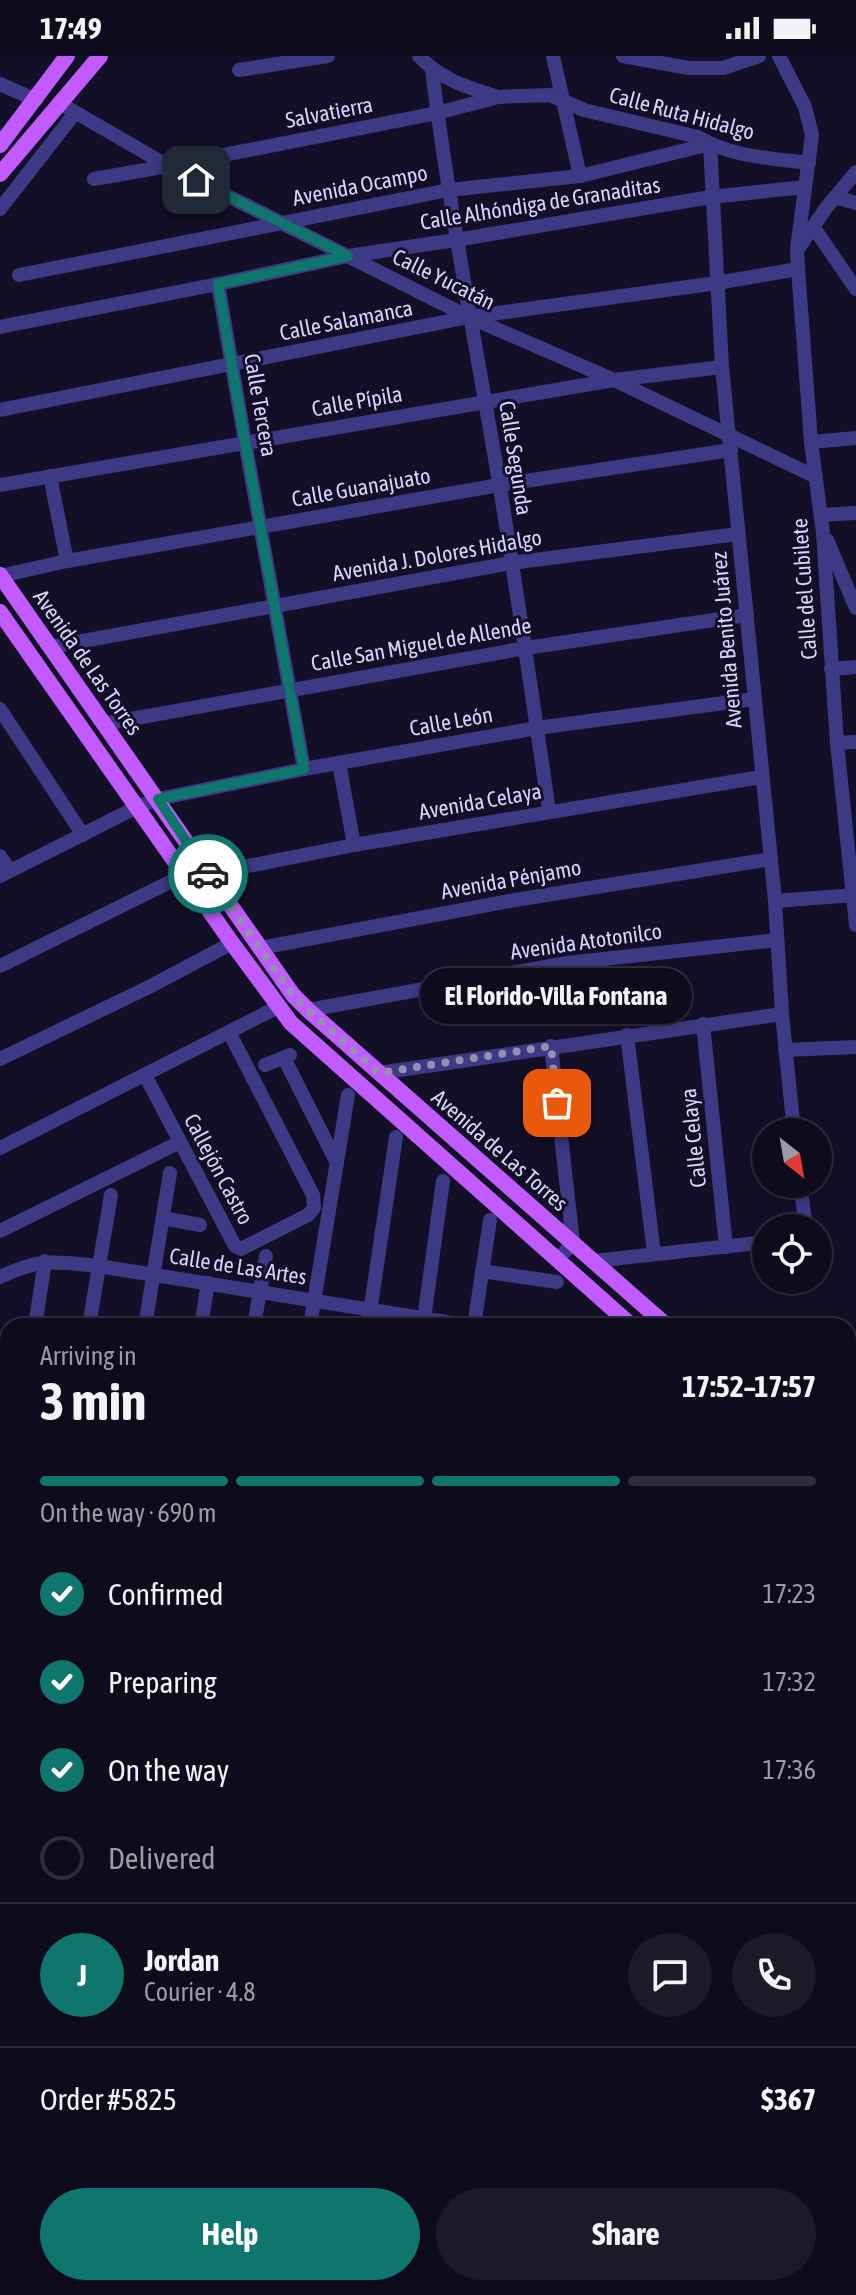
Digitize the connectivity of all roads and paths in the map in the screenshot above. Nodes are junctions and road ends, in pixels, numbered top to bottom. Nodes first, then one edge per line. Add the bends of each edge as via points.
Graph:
1 (67, 56) edge
2 (100, 56) edge
3 (328, 56) edge
4 (419, 56) edge
5 (553, 56) edge
6 (623, 56) edge
7 (759, 56) edge
8 (779, 56) edge
9 (304, 58) edge
10 (239, 70) dead end
11 (432, 70) junction
12 (0, 84) edge
13 (498, 97) junction
14 (36, 100) junction
15 (565, 102) junction
16 (68, 109) junction
17 (437, 113) junction
18 (3, 140) edge
19 (710, 144) junction
20 (25, 146) junction
21 (809, 163) junction
22 (168, 166) junction
23 (0, 174) edge
24 (855, 174) edge
25 (580, 176) junction
26 (94, 179) dead end
27 (805, 187) junction
28 (0, 188) edge
29 (449, 190) junction
30 (711, 197) junction
31 (835, 197) junction
32 (856, 203) edge
33 (0, 209) edge
34 (281, 223) junction
35 (814, 228) junction
36 (456, 240) junction
37 (797, 249) junction
38 (348, 256) junction
39 (798, 269) junction
40 (19, 275) dead end
41 (717, 283) junction
42 (218, 284) junction
43 (856, 289) edge
44 (469, 317) junction
45 (0, 327) edge
46 (232, 365) junction
47 (722, 367) junction
48 (614, 380) junction
49 (485, 402) junction
50 (0, 410) edge
51 (729, 435) junction
52 (856, 438) edge
53 (245, 442) junction
54 (811, 442) junction
55 (731, 450) junction
56 (50, 476) junction
57 (816, 477) junction
58 (0, 485) edge
59 (499, 485) junction
60 (856, 513) edge
61 (821, 515) junction
62 (260, 528) junction
63 (823, 533) junction
64 (738, 534) junction
65 (67, 561) junction
66 (511, 563) junction
67 (2, 582) edge
68 (853, 591) edge
69 (274, 606) junction
70 (856, 608) edge
71 (0, 612) edge
72 (747, 615) junction
73 (50, 647) junction
74 (526, 648) junction
75 (856, 667) edge
76 (831, 669) junction
77 (289, 689) junction
78 (754, 699) junction
79 (0, 709) edge
80 (103, 724) junction
81 (537, 728) junction
82 (856, 742) edge
83 (837, 743) junction
84 (339, 763) junction
85 (304, 769) junction
86 (761, 777) junction
87 (158, 799) junction
88 (137, 807) junction
89 (549, 811) junction
90 (851, 819) edge
91 (83, 835) junction
92 (354, 845) junction
93 (0, 856) edge
94 (771, 859) junction
95 (5, 874) edge
96 (208, 874) junction
97 (184, 875) junction
98 (854, 895) edge
99 (775, 901) junction
100 (856, 925) edge
101 (777, 940) junction
102 (232, 943) junction
103 (260, 948) junction
104 (1, 963) edge
105 (278, 1007) junction
106 (308, 1010) junction
107 (782, 1014) junction
108 (703, 1024) junction
109 (229, 1032) junction
110 (627, 1035) junction
111 (551, 1046) junction
112 (856, 1047) edge
113 (785, 1050) junction
114 (0, 1059) edge
115 (265, 1065) dead end
116 (379, 1073) junction
117 (145, 1075) junction
118 (348, 1095) dead end
119 (792, 1118) edge
120 (396, 1137) dead end
121 (180, 1142) junction
122 (0, 1148) edge
123 (337, 1163) junction
124 (170, 1173) dead end
125 (443, 1181) dead end
126 (111, 1195) dead end
127 (163, 1218) junction
128 (490, 1220) dead end
129 (200, 1225) dead end
130 (0, 1231) edge
131 (573, 1243) junction
132 (752, 1244) edge
133 (726, 1247) junction
134 (654, 1253) junction
135 (266, 1256) dead end
136 (557, 1260) junction
137 (45, 1261) junction
138 (594, 1261) junction
139 (99, 1266) junction
140 (482, 1271) junction
141 (154, 1275) junction
142 (0, 1277) edge
143 (557, 1282) dead end
144 (208, 1283) junction
145 (260, 1292) junction
146 (315, 1301) junction
147 (371, 1310) junction
148 (36, 1318) edge
149 (90, 1318) edge
150 (146, 1318) edge
151 (202, 1318) edge
152 (255, 1318) edge
153 (312, 1318) edge
154 (370, 1318) edge
155 (403, 1318) edge
156 (424, 1318) edge
157 (473, 1318) edge
158 (623, 1318) edge
159 (658, 1318) edge

1 - 14 main road
2 - 16 main road
3 - 9 street
4 - 11 street
5 - 15 street
6 - 7 street via 688,68 723,68
8 - 21 street, Calle del Cubilete via 805,107 812,135
9 - 10 street
11 - 13 street
11 - 17 street, Calle Segunda
12 - 14 street
13 - 15 street, Calle Ruta Hidalgo via 550,95
13 - 17 street, Salvatierra
14 - 18 main road
15 - 19 street, Calle Ruta Hidalgo
15 - 25 street
16 - 20 main road
16 - 22 street, Calle Yucatán
16 - 33 street
17 - 22 street, Salvatierra
17 - 29 street, Calle Segunda
19 - 21 street, Calle Ruta Hidalgo via 734,153
19 - 25 street, Avenida Ocampo
19 - 30 street, Avenida Benito Juárez
20 - 23 main road
20 - 28 main road
21 - 27 street, Calle del Cubilete
22 - 26 street, Salvatierra
22 - 34 street, Calle Yucatán
24 - 31 street
25 - 29 street, Avenida Ocampo
27 - 30 street, Calle Alhóndiga de Granaditas
27 - 37 street, Calle del Cubilete
29 - 34 street, Avenida Ocampo
29 - 36 street, Calle Segunda
30 - 36 street, Calle Alhóndiga de Granaditas
30 - 41 street, Avenida Benito Juárez
31 - 32 street
31 - 35 street
34 - 38 street, Calle Yucatán
34 - 40 street, Avenida Ocampo
35 - 37 street
35 - 43 street
36 - 38 street, Calle Alhóndiga de Granaditas
36 - 44 street, Calle Segunda
37 - 39 street, Calle del Cubilete
38 - 42 street, Calle Alhóndiga de Granaditas
38 - 44 street, Calle Yucatán
39 - 41 street, Calle Salamanca
39 - 54 street, Calle del Cubilete
41 - 44 street, Calle Salamanca
41 - 47 street, Avenida Benito Juárez
42 - 45 street, Calle Alhóndiga de Granaditas
42 - 46 street, Calle Tercera
44 - 46 street, Calle Salamanca
44 - 48 street, Calle Yucatán
44 - 49 street, Calle Segunda
46 - 50 street, Calle Salamanca
46 - 53 street, Calle Tercera
47 - 48 street, Calle Pípila
47 - 51 street, Avenida Benito Juárez
48 - 49 street, Calle Pípila
48 - 51 street, Calle Yucatán
49 - 53 street, Calle Pípila
49 - 59 street, Calle Segunda
51 - 55 street, Avenida Benito Juárez
51 - 57 street, Calle Yucatán
52 - 54 street
53 - 56 street, Calle Pípila
53 - 62 street, Calle Tercera
54 - 57 street, Calle del Cubilete
55 - 59 street, Calle Guanajuato
55 - 64 street, Avenida Benito Juárez
56 - 58 street, Calle Pípila
56 - 65 street
57 - 61 street, Calle del Cubilete
59 - 62 street, Calle Guanajuato
59 - 66 street, Calle Segunda
60 - 61 street
61 - 63 street, Calle del Cubilete
62 - 65 street, Calle Guanajuato
62 - 69 street, Calle Tercera
63 - 68 street
63 - 76 street, Calle del Cubilete
64 - 66 street, Avenida J. Dolores Hidalgo
64 - 72 street, Avenida Benito Juárez
65 - 67 street, Calle Guanajuato
66 - 69 street, Avenida J. Dolores Hidalgo
66 - 74 street, Calle Segunda
67 - 73 main road, Avenida de Las Torres
68 - 70 street
69 - 73 street, Avenida J. Dolores Hidalgo
69 - 77 street, Calle Tercera
71 - 88 main road, Avenida de Las Torres
72 - 74 street, Calle San Miguel de Allende
72 - 78 street, Avenida Benito Juárez
73 - 80 main road, Avenida de Las Torres
74 - 77 street, Calle San Miguel de Allende
74 - 81 street, Calle Segunda
75 - 76 street
76 - 83 street, Calle del Cubilete
77 - 80 street, Calle San Miguel de Allende
77 - 85 street, Calle Tercera
78 - 81 street, Calle León
78 - 86 street, Avenida Benito Juárez
79 - 91 street
80 - 87 main road, Avenida de Las Torres
81 - 84 street, Calle León
81 - 89 street, Calle Segunda
82 - 83 street
83 - 90 street, Calle del Cubilete
84 - 85 street, Calle León
84 - 92 street
85 - 87 street, Calle León
86 - 89 street, Avenida Celaya
86 - 94 street, Avenida Benito Juárez
87 - 88 street, Calle León
87 - 96 main road, Avenida de Las Torres
88 - 91 street, Calle León
88 - 97 main road, Avenida de Las Torres
89 - 92 street, Avenida Celaya
90 - 98 street, Calle del Cubilete
91 - 95 street, Calle León
92 - 96 street, Avenida Celaya
93 - 95 street
94 - 99 street, Avenida Benito Juárez
94 - 103 street, Avenida Pénjamo
96 - 103 main road, Avenida de Las Torres
97 - 102 main road, Avenida de Las Torres
97 - 104 street
98 - 99 street
98 - 100 street, Calle del Cubilete
99 - 101 street, Avenida Benito Juárez
101 - 106 street, Avenida Atotonilco via 567,963
101 - 107 street, Avenida Benito Juárez
102 - 105 main road, Avenida de Las Torres
102 - 114 street
103 - 106 main road, Avenida de Las Torres
105 - 109 street
105 - 136 main road, Avenida de Las Torres
106 - 116 main road, Avenida de Las Torres
107 - 108 street
107 - 113 street, Avenida Benito Juárez
108 - 110 street
108 - 133 street, Calle Celaya
109 - 117 street
109 - 121 street, Callejón Castro via 313,1195 314,1208 238,1248
110 - 111 street
110 - 134 street
111 - 116 street
111 - 131 street
112 - 113 street
113 - 119 street, Avenida Benito Juárez
115 - 123 street via 288,1056
116 - 131 main road, Avenida de Las Torres
117 - 121 street, Callejón Castro
117 - 122 street
118 - 123 street
120 - 147 street
121 - 130 street
123 - 146 street
124 - 127 street
125 - 156 street
126 - 139 street
127 - 129 street
127 - 141 street
128 - 140 street
131 - 136 street
131 - 138 main road, Avenida de Las Torres
132 - 133 street
133 - 134 street
134 - 138 street
135 - 145 street
136 - 158 main road, Avenida de Las Torres
137 - 139 street, Calle de Las Artes
137 - 142 street, Calle de Las Artes
137 - 148 street
138 - 159 main road, Avenida de Las Torres
139 - 141 street, Calle de Las Artes
139 - 149 street
140 - 143 street
140 - 157 street
141 - 144 street, Calle de Las Artes
141 - 150 street
144 - 145 street, Calle de Las Artes
144 - 151 street
145 - 146 street, Calle de Las Artes
145 - 152 street
146 - 147 street, Calle de Las Artes
146 - 153 street
147 - 154 street
147 - 155 street, Calle de Las Artes

